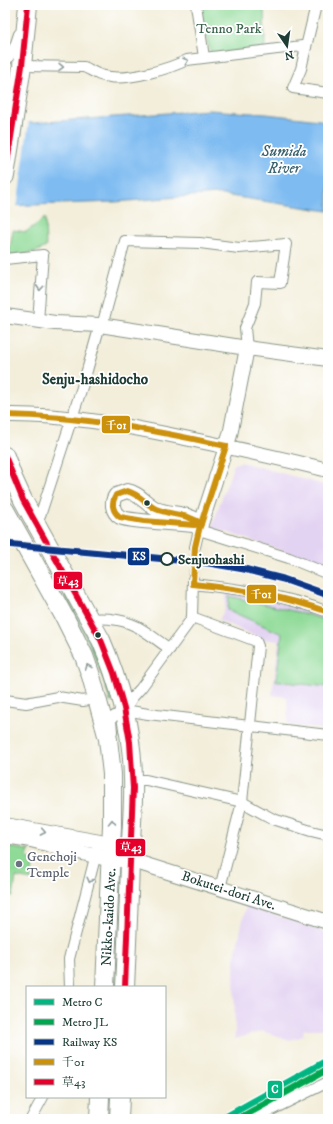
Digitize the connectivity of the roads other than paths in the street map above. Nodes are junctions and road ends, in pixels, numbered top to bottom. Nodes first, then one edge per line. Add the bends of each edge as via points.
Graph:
1 (196, 5) edge
2 (316, 5) edge
3 (28, 6) edge
4 (306, 47) junction
5 (206, 57) junction
6 (14, 65) edge
7 (328, 93) edge
8 (5, 176) edge
9 (5, 259) edge
10 (5, 316) edge
11 (38, 321) junction
12 (101, 326) junction
13 (247, 348) junction
14 (328, 359) edge
15 (5, 415) edge
16 (72, 418) junction
17 (226, 446) junction
18 (5, 456) edge
19 (328, 470) edge
20 (5, 510) edge
21 (36, 524) junction
22 (200, 527) junction
23 (196, 547) tunnel mouth
24 (328, 574) edge
25 (328, 612) edge
26 (192, 617) junction
27 (90, 619) junction
28 (170, 650) junction
29 (98, 698) junction
30 (5, 700) edge
31 (125, 710) junction
32 (250, 726) junction
33 (328, 735) edge
34 (111, 763) junction
35 (133, 780) junction
36 (242, 802) junction
37 (5, 825) edge
38 (5, 836) edge
39 (328, 836) edge
40 (104, 851) junction
41 (130, 860) junction
42 (220, 888) junction
43 (328, 922) edge
44 (70, 986) edge
45 (105, 986) edge
46 (125, 986) edge
47 (328, 1082) edge
48 (42, 1098) edge
49 (100, 1098) edge
50 (120, 1098) edge
51 (32, 1119) edge
52 (99, 1119) edge
53 (119, 1119) edge
54 (253, 1119) edge

1 - 5 street
2 - 4 street
3 - 6 highway
4 - 5 street
4 - 7 street via 293,88
6 -> 5 street via 84,67 112,78 146,74 173,67 186,60
6 - 8 highway via 15,112
9 -> 11 street via 43,255
10 - 11 street
11 - 12 street
12 - 13 street
12 - 13 street via 125,241 200,243 239,248 286,244 280,283 258,282 255,303 245,328
12 - 16 street
13 - 14 street
13 - 17 street
15 - 16 street
16 - 17 street via 117,424
16 - 21 street
17 - 19 street
17 - 22 street
18 - 21 highway, Nikko-kaido Ave.
29 -> 20 highway, Nikko-kaido Ave. via 75,636
21 - 27 highway, Nikko-kaido Ave.
22 - 22 street via 123,518 114,511 112,503 116,495 131,492 154,508 196,518
22 - 23 street
22 - 24 street
25 - 26 street via 273,595 193,582
26 - 28 street
26 - 32 street via 256,641 258,646
27 - 28 street via 100,618 129,623
27 - 31 highway, Nikko-kaido Ave. via 111,662
28 - 31 street
29 - 30 street via 88,701 58,697 26,703
29 - 34 highway, Nikko-kaido Ave.
31 - 32 street
31 - 34 street via 111,720
31 - 35 highway, Nikko-kaido Ave.
32 - 33 street
32 - 36 street
40 -> 34 highway, Nikko-kaido Ave. via 112,797
35 - 36 street via 146,780
35 - 41 highway, Nikko-kaido Ave.
36 - 39 street via 273,818
36 - 42 street
37 -> 40 street
38 - 40 street
40 - 41 street, Bokutei-dori Ave.
40 -> 44 street via 76,929 69,958
40 - 45 highway, Nikko-kaido Ave.
41 - 42 street, Bokutei-dori Ave.
41 - 46 highway, Nikko-kaido Ave.
42 - 43 street, Bokutei-dori Ave.
47 - 54 street
48 - 51 street
49 - 52 highway
50 - 53 highway

